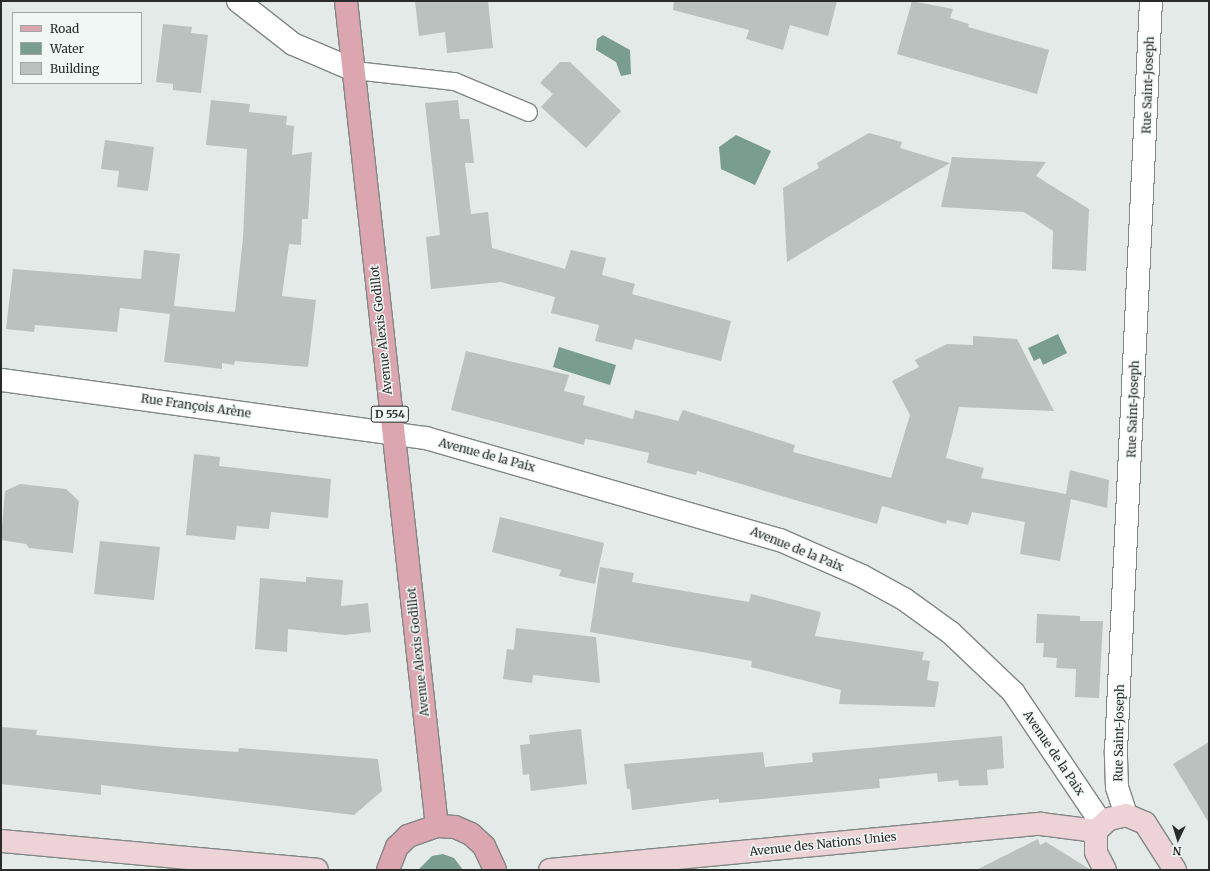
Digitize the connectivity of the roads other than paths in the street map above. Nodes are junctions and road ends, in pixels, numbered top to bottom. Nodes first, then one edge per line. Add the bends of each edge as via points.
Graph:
1 (238, 1) edge
2 (346, 1) edge
3 (1151, 1) edge
4 (354, 70) junction
5 (528, 112) dead end
6 (1, 380) edge
7 (392, 432) junction
8 (1126, 815) junction
9 (437, 826) junction
10 (1099, 828) junction
11 (1, 841) edge
12 (317, 870) edge
13 (388, 870) edge
14 (495, 870) edge
15 (550, 870) edge
16 (1105, 870) edge
17 (1175, 870) edge

1 - 4 street via 293,44
2 - 4 main road, Avenue Alexis Godillot / D 554
3 - 8 street, Rue Saint-Joseph via 1116,751 1118,787
4 - 5 lane via 454,81
4 - 7 main road, Avenue Alexis Godillot / D 554
6 - 7 street, Rue François Arène
7 - 9 main road, Avenue Alexis Godillot / D 554
7 - 10 street, Avenue de la Paix via 526,465 780,540 886,589 952,633 1013,692
8 - 10 street via 1109,819
8 - 17 street via 1145,823
9 - 13 main road via 408,836 397,847
9 - 14 main road via 455,827 471,834 484,846
10 - 15 street, Avenue des Nations Unies via 1033,824
10 - 16 street via 1096,852
11 - 12 street

